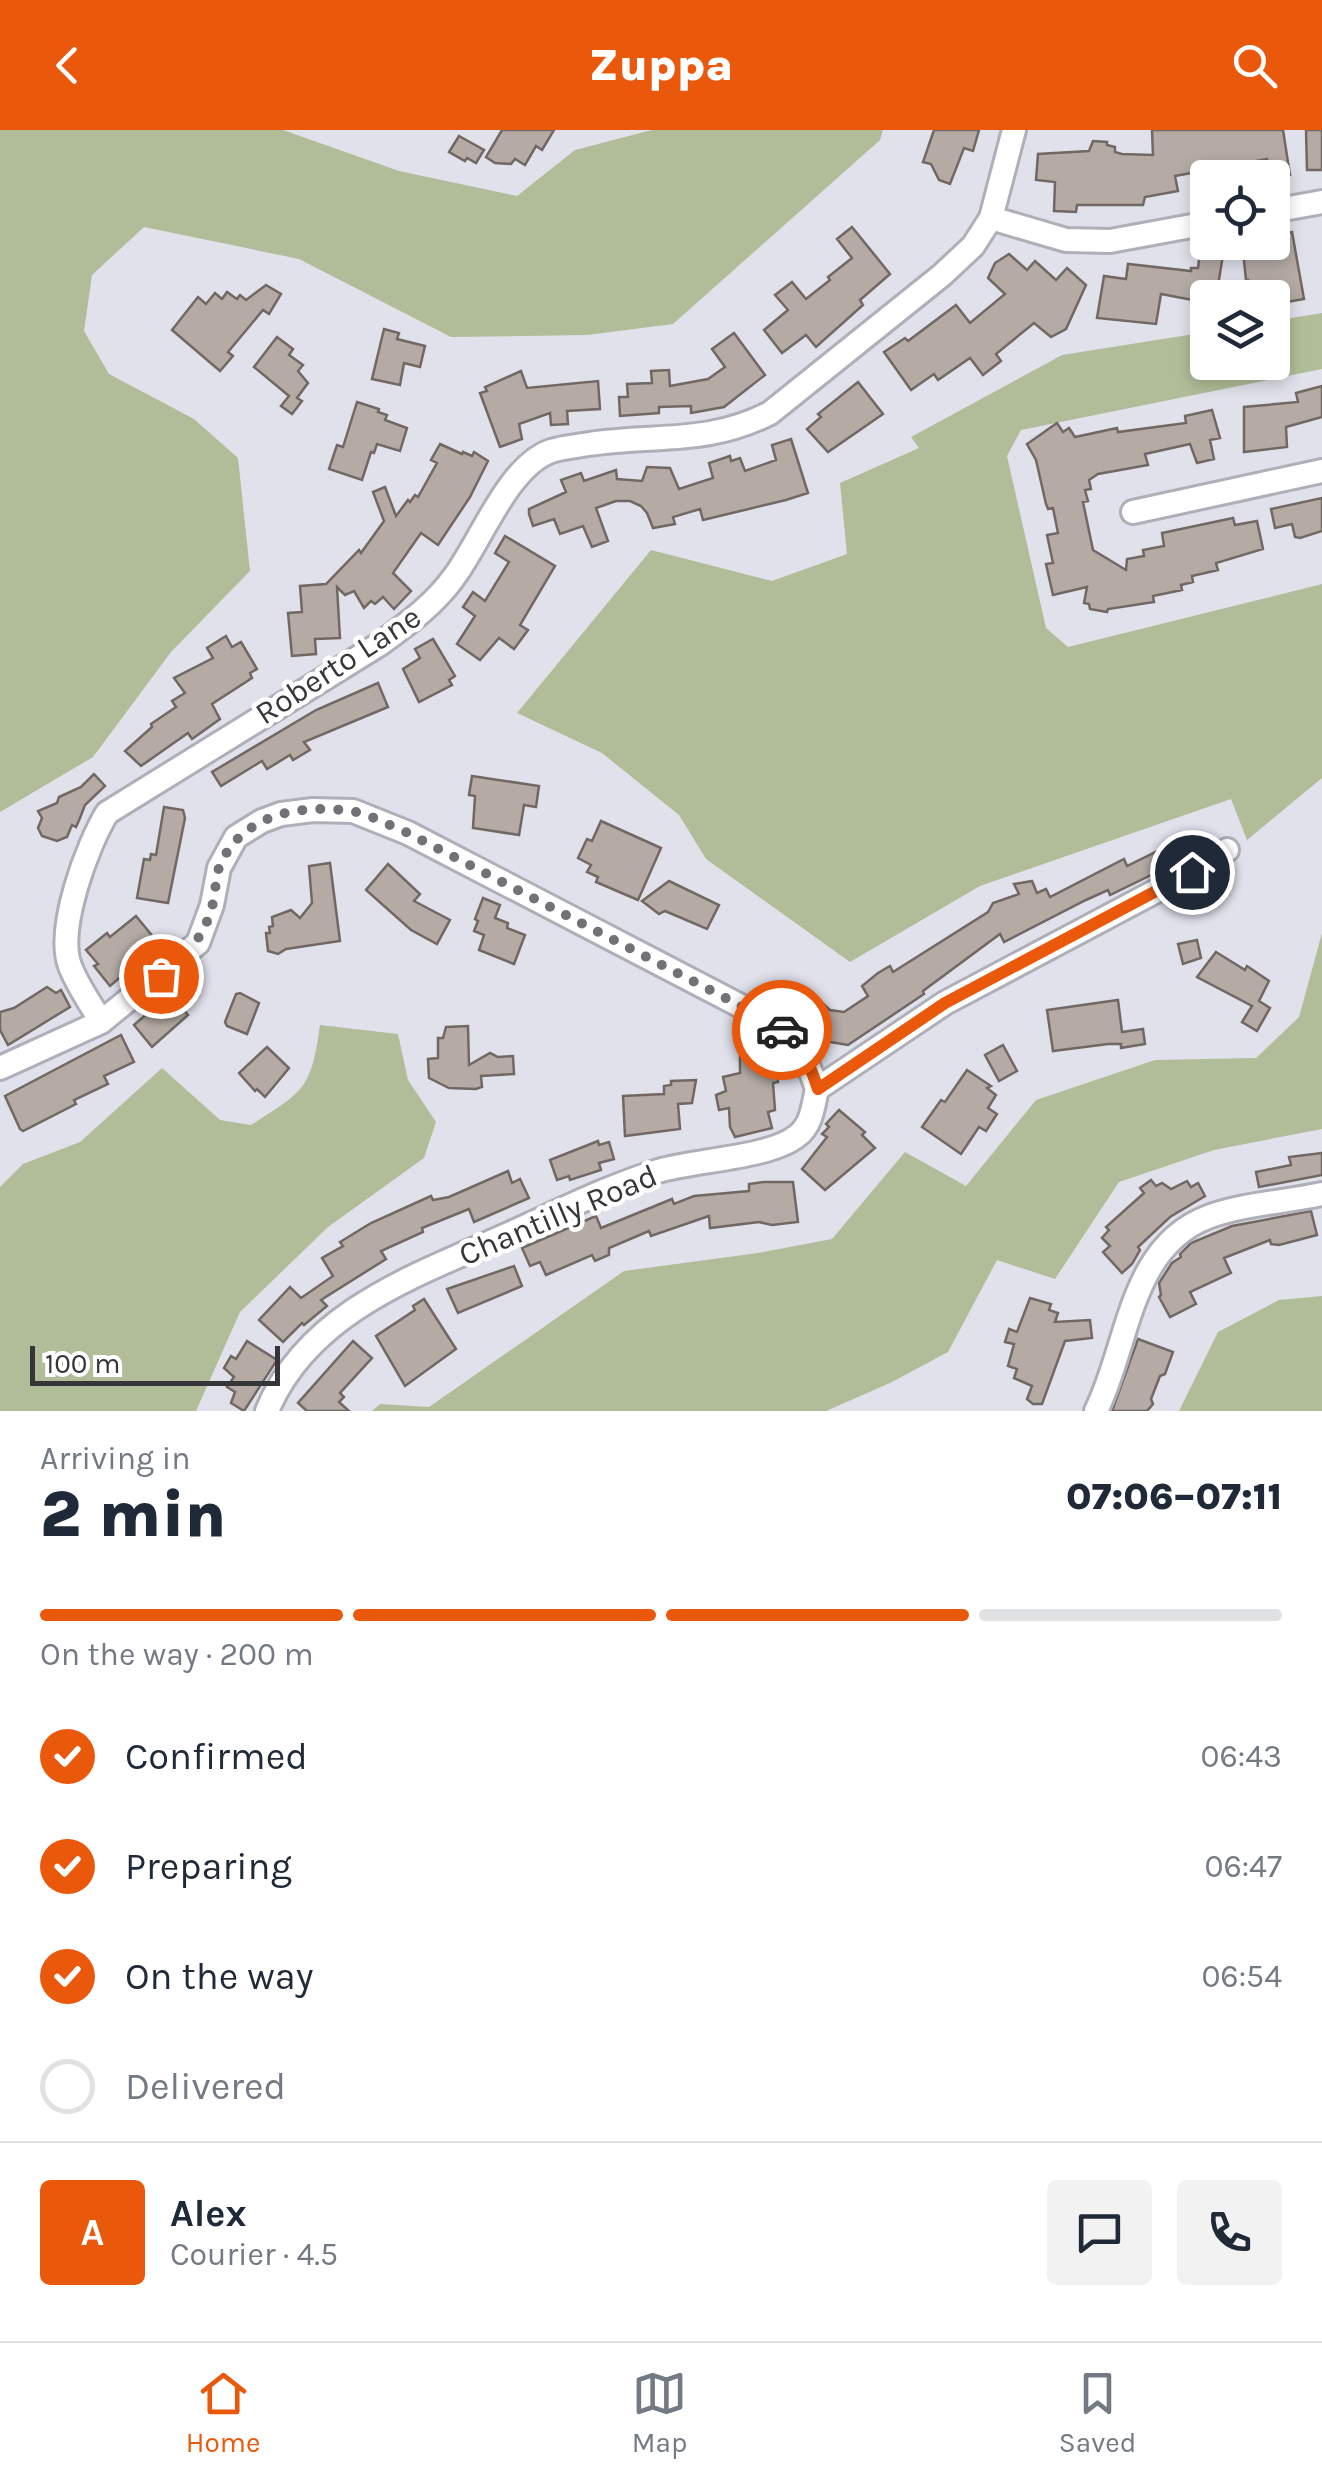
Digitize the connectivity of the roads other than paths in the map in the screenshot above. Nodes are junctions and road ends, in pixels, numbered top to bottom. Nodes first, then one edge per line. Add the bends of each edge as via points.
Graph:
1 (1014, 130) edge
2 (1322, 202) edge
3 (1290, 208) edge
4 (991, 218) junction
5 (1190, 226) edge
6 (1322, 471) edge
7 (1133, 512) dead end
8 (1226, 850) dead end
9 (101, 1022) junction
10 (0, 1068) edge
11 (818, 1089) junction
12 (1322, 1194) edge
13 (267, 1411) edge
14 (1096, 1411) edge

1 - 4 street, Roberto Lane
2 - 3 street
4 - 5 street via 1066,240 1110,241
4 - 9 street, Roberto Lane via 942,276 742,428 550,451 522,470 454,578 420,615 107,813 88,845 69,916 68,963
6 - 7 street
8 - 11 street via 945,1003
9 - 10 street
9 - 11 street via 198,943 218,868 236,836 282,814 353,811 408,833 762,1017 791,1036
11 - 13 street, Chantilly Road via 810,1122 797,1137 606,1190 382,1291 295,1362
12 - 14 street via 1212,1215 1175,1234 1146,1272

